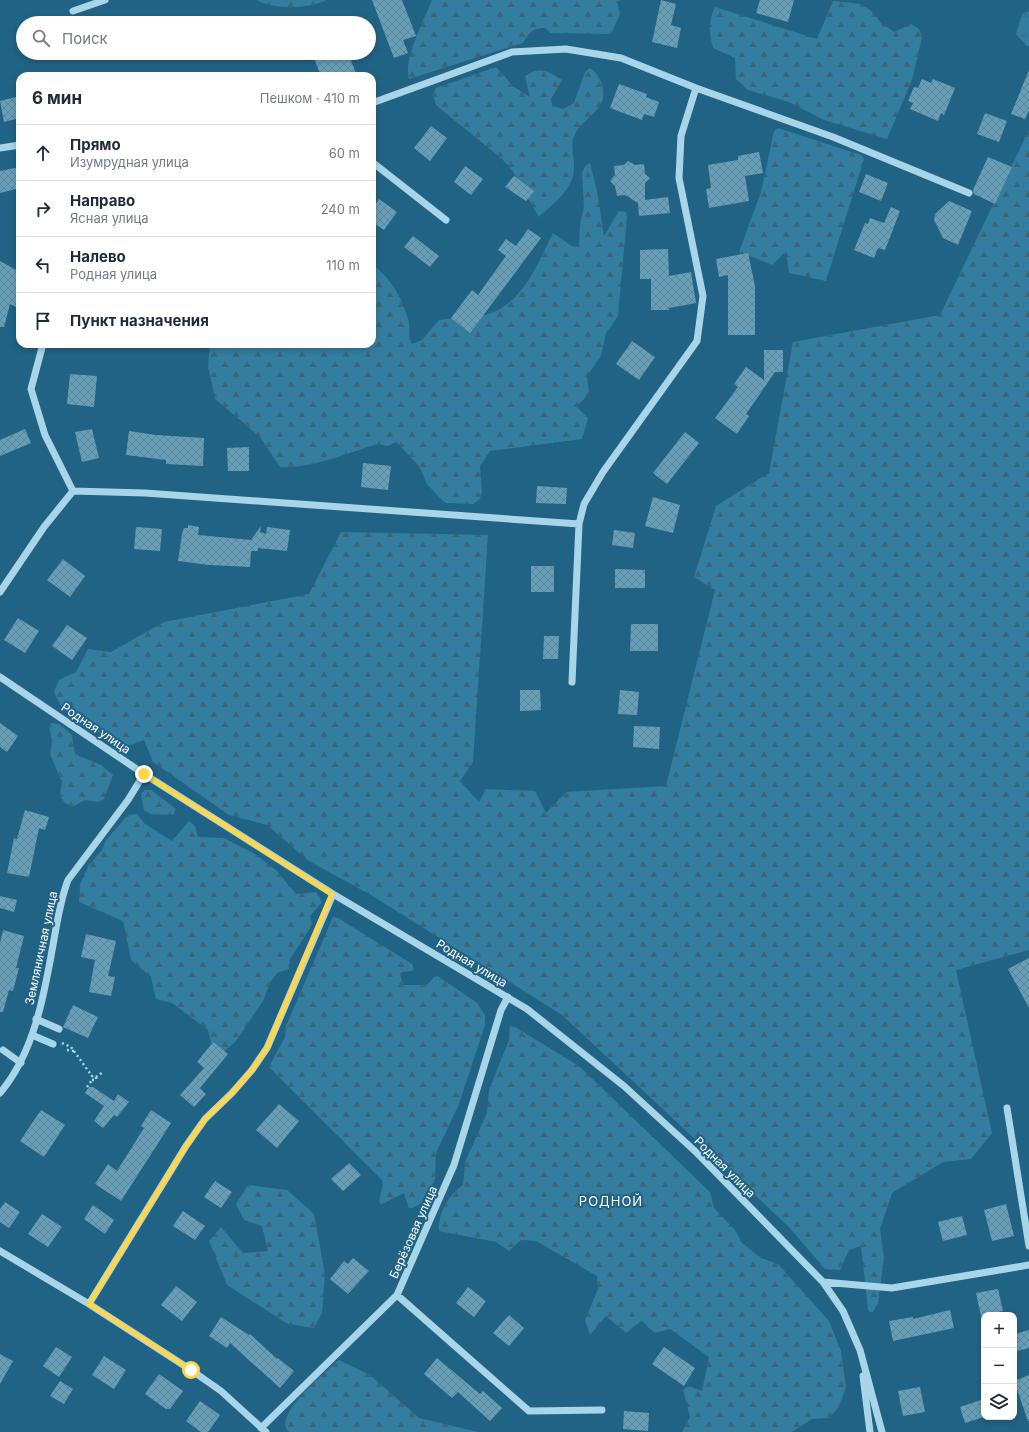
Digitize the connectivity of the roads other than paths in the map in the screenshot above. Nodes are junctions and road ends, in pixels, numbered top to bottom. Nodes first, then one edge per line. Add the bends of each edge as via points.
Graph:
1 (105, 0) edge
2 (73, 11) dead end
3 (696, 88) junction
4 (376, 102) edge
5 (16, 146) edge
6 (0, 148) edge
7 (376, 165) edge
8 (969, 193) dead end
9 (446, 220) dead end
10 (42, 348) edge
11 (72, 491) junction
12 (579, 524) junction
13 (0, 592) edge
14 (0, 677) edge
15 (572, 682) dead end
16 (144, 774) junction
17 (332, 894) junction
18 (508, 997) junction
19 (36, 1019) junction
20 (59, 1029) dead end
21 (32, 1035) junction
22 (53, 1044) road end
23 (3, 1050) dead end
24 (20, 1063) junction
25 (0, 1094) edge
26 (1007, 1108) dead end
27 (1029, 1246) edge
28 (0, 1251) edge
29 (1029, 1265) edge
30 (823, 1282) junction
31 (397, 1295) junction
32 (89, 1304) junction
33 (860, 1350) junction
34 (602, 1410) dead end
35 (264, 1430) edge
36 (870, 1432) edge
37 (882, 1432) edge

1 - 2 street
3 - 4 street via 621,58 566,49 512,52
3 - 8 street via 833,137
3 - 12 street via 681,136 679,178 703,296 697,341 603,472 584,504
5 - 6 street
7 - 9 street
10 - 11 street via 31,389 45,435
11 - 12 street via 145,493
11 - 13 street
12 - 15 street
14 - 16 street, Родная улица
16 - 17 street, Родная улица
16 - 19 street, Земляничная улица via 128,800 68,880 62,895
17 - 18 street, Родная улица
17 - 32 street via 267,1048 252,1070 205,1119 190,1140
18 - 30 street, Родная улица via 527,1009 624,1086 697,1153
18 - 31 street, Берёзовая улица via 501,1010 454,1165
19 - 20 street
19 - 21 street, Земляничная улица
21 - 22 street
21 - 24 street, Земляничная улица
23 - 24 street
24 - 25 street, Земляничная улица via 11,1081
26 - 27 street
28 - 32 street
29 - 30 street via 892,1288
30 - 33 street, Родная улица via 843,1312
31 - 34 street via 529,1411
31 - 35 street, Берёзовая улица
32 - 35 street via 221,1391
33 - 36 street, Родная улица
33 - 37 street, Родная улица

